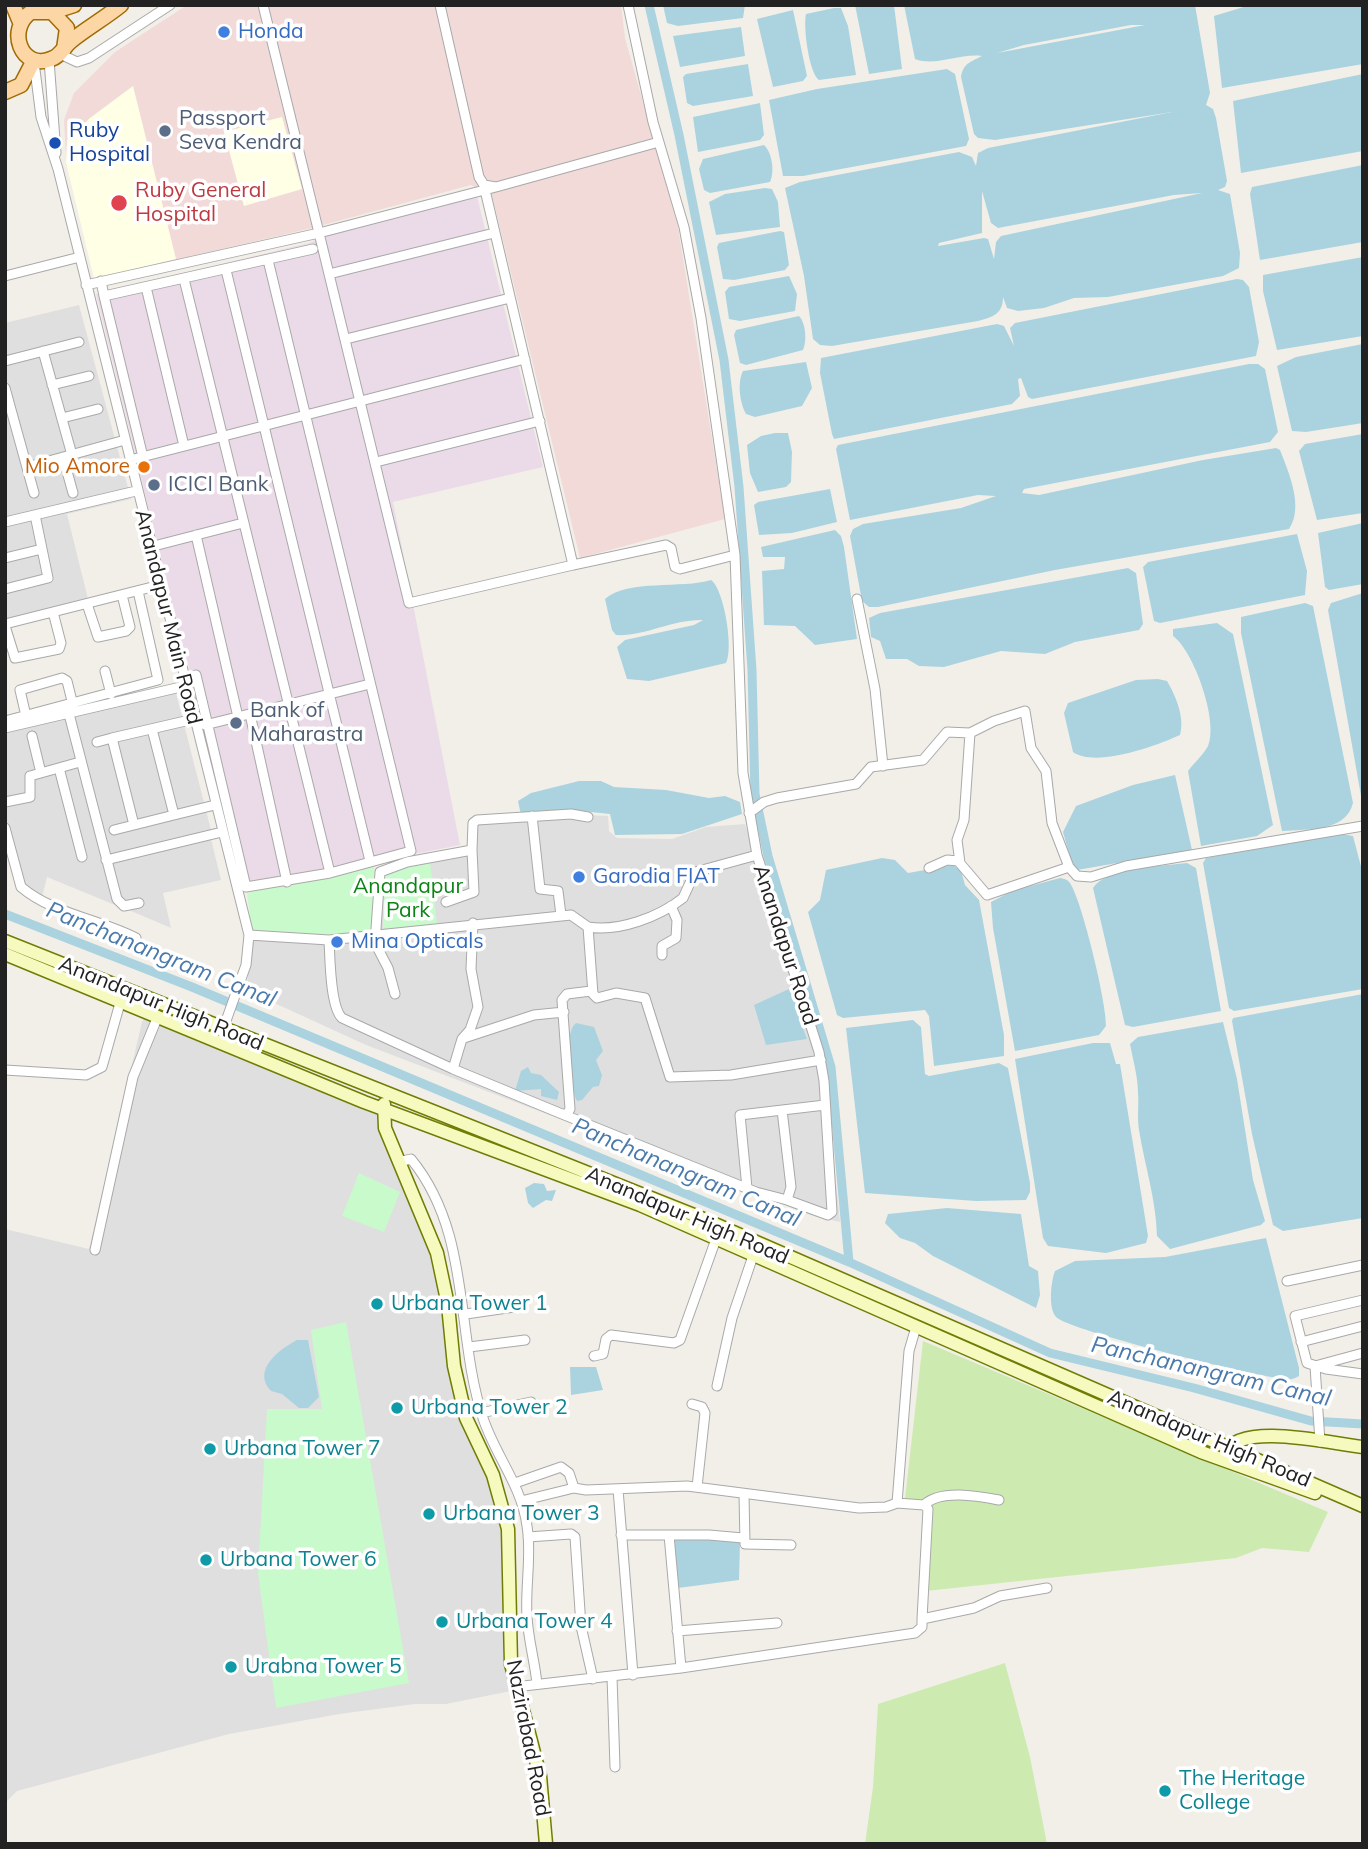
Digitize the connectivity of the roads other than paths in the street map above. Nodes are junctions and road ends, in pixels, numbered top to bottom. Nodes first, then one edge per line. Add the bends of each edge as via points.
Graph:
1 (13, 5) edge
2 (74, 5) edge
3 (121, 5) edge
4 (170, 5) edge
5 (264, 5) edge
6 (440, 5) edge
7 (628, 5) edge
8 (46, 9) edge
9 (18, 27) junction
10 (5, 43) edge
11 (58, 54) junction
12 (34, 60) junction
13 (5, 92) edge
14 (659, 142) junction
15 (58, 169) junction
16 (496, 187) junction
17 (485, 190) junction
18 (319, 233) junction
19 (494, 233) junction
20 (313, 249) dead end
21 (80, 257) junction
22 (268, 260) junction
23 (226, 270) junction
24 (329, 274) junction
25 (5, 276) edge
26 (184, 279) junction
27 (101, 281) junction
28 (86, 285) junction
29 (146, 287) junction
30 (104, 296) junction
31 (510, 298) junction
32 (346, 339) junction
33 (79, 342) dead end
34 (43, 351) junction
35 (524, 359) junction
36 (5, 361) edge
37 (89, 376) dead end
38 (52, 384) junction
39 (5, 388) edge
40 (361, 401) junction
41 (98, 409) dead end
42 (305, 415) junction
43 (62, 418) junction
44 (540, 421) junction
45 (265, 425) junction
46 (221, 437) junction
47 (125, 440) junction
48 (184, 446) junction
49 (68, 456) junction
50 (143, 457) junction
51 (130, 460) junction
52 (376, 461) junction
53 (27, 467) junction
54 (136, 491) junction
55 (34, 493) dead end
56 (73, 493) dead end
57 (34, 515) junction
58 (5, 522) edge
59 (243, 523) junction
60 (196, 535) junction
61 (150, 547) junction
62 (42, 549) junction
63 (735, 555) junction
64 (5, 558) edge
65 (573, 565) junction
66 (160, 585) junction
67 (5, 589) edge
68 (138, 591) junction
69 (122, 595) junction
70 (857, 599) dead end
71 (87, 604) junction
72 (53, 612) junction
73 (5, 625) edge
74 (105, 671) dead end
75 (196, 675) dead end
76 (370, 684) junction
77 (186, 686) junction
78 (111, 694) junction
79 (328, 694) junction
80 (288, 704) junction
81 (71, 709) junction
82 (250, 714) junction
83 (26, 716) junction
84 (238, 717) junction
85 (5, 721) edge
86 (195, 723) junction
87 (208, 724) junction
88 (5, 728) edge
89 (152, 729) junction
90 (970, 733) junction
91 (32, 736) dead end
92 (111, 738) junction
93 (97, 742) dead end
94 (80, 762) junction
95 (883, 766) junction
96 (59, 768) junction
97 (41, 773) junction
98 (5, 802) edge
99 (215, 805) junction
100 (751, 811) junction
101 (174, 815) junction
102 (532, 816) junction
103 (588, 817) dead end
104 (134, 825) junction
105 (1363, 826) edge
106 (5, 828) edge
107 (114, 830) dead end
108 (222, 832) junction
109 (472, 850) junction
110 (757, 855) junction
111 (82, 857) dead end
112 (106, 860) junction
113 (370, 861) junction
114 (960, 863) junction
115 (1069, 867) junction
116 (929, 868) dead end
117 (330, 873) junction
118 (287, 882) junction
119 (446, 902) dead end
120 (139, 904) dead end
121 (671, 905) junction
122 (561, 915) junction
123 (473, 923) junction
124 (588, 927) junction
125 (377, 934) junction
126 (248, 935) junction
127 (136, 938) dead end
128 (329, 940) junction
129 (5, 941) edge
130 (5, 954) edge
131 (662, 955) dead end
132 (591, 991) junction
133 (122, 994) junction
134 (395, 995) dead end
135 (564, 1012) junction
136 (158, 1016) junction
137 (226, 1022) junction
138 (462, 1039) junction
139 (218, 1043) junction
140 (821, 1060) junction
141 (453, 1069) junction
142 (5, 1070) edge
143 (387, 1094) junction
144 (825, 1105) junction
145 (383, 1109) junction
146 (782, 1110) junction
147 (562, 1114) junction
148 (402, 1160) junction
149 (747, 1188) junction
150 (787, 1200) junction
151 (426, 1201) junction
152 (716, 1239) junction
153 (95, 1250) dead end
154 (753, 1256) junction
155 (1363, 1265) edge
156 (1287, 1281) dead end
157 (1363, 1300) edge
158 (514, 1307) dead end
159 (466, 1314) junction
160 (1363, 1326) edge
161 (916, 1327) junction
162 (525, 1340) dead end
163 (1301, 1342) junction
164 (469, 1347) junction
165 (1363, 1353) edge
166 (594, 1356) dead end
167 (1315, 1366) junction
168 (1363, 1374) edge
169 (717, 1386) dead end
170 (531, 1402) dead end
171 (692, 1404) dead end
172 (481, 1413) junction
173 (1320, 1442) junction
174 (1229, 1446) junction
175 (1363, 1447) edge
176 (1222, 1459) junction
177 (515, 1483) junction
178 (697, 1487) junction
179 (574, 1488) junction
180 (618, 1489) junction
181 (744, 1495) junction
182 (999, 1500) dead end
183 (521, 1502) junction
184 (897, 1503) junction
185 (924, 1505) junction
186 (1363, 1506) edge
187 (1363, 1514) edge
188 (621, 1535) junction
189 (669, 1535) junction
190 (528, 1537) junction
191 (743, 1538) junction
192 (791, 1545) dead end
193 (1048, 1588) dead end
194 (922, 1619) junction
195 (777, 1623) dead end
196 (677, 1631) junction
197 (681, 1668) junction
198 (633, 1675) junction
199 (612, 1677) junction
200 (593, 1679) junction
201 (535, 1684) junction
202 (518, 1686) junction
203 (615, 1767) dead end
204 (546, 1844) edge

1 - 9 main road
2 - 8 main road
3 - 11 main road
4 - 11 street via 89,58 77,62
5 - 18 street
6 - 16 street via 479,177 484,186
7 - 14 street
8 - 9 main road via 30,12
8 - 11 main road via 67,28
9 - 10 main road
9 - 12 main road via 20,49
11 - 12 main road
11 - 15 street, Anandapur Main Road
12 - 13 main road via 21,85
12 - 15 street, Anandapur Main Road via 41,117
14 - 16 street
14 - 63 street via 684,228 701,318
15 - 21 street, Anandapur Main Road
16 - 17 street
17 - 18 street
17 - 19 street
18 - 24 street
18 - 27 street
19 - 24 street
19 - 31 street
20 - 22 street
21 - 25 street
21 - 28 street, Anandapur Main Road
22 - 23 street
22 - 42 street
23 - 26 street
23 - 45 street
24 - 32 street
26 - 29 street
26 - 46 street
27 - 28 street
27 - 30 street
28 - 47 street, Anandapur Main Road
29 - 30 street
29 - 48 street
30 - 50 street
31 - 32 street
31 - 35 street
32 - 40 street
33 - 34 street
34 - 36 street
34 - 38 street
35 - 40 street
35 - 44 street
37 - 38 street
38 - 43 street
39 - 53 street
40 - 42 street
40 - 52 street
41 - 43 street
42 - 45 street
42 - 76 street
43 - 49 street
44 - 52 street
44 - 65 street
45 - 46 street
45 - 79 street
46 - 48 street
46 - 59 street
47 - 49 street
47 - 51 street, Anandapur Main Road
48 - 50 street
49 - 53 street
49 - 56 street
50 - 51 street
51 - 54 street, Anandapur Main Road
52 - 65 street via 409,603
53 - 55 street
54 - 57 street
54 - 61 street, Anandapur Main Road
57 - 58 street
57 - 62 street
59 - 60 street
59 - 80 street
60 - 61 street
60 - 84 street
61 - 66 street, Anandapur Main Road
62 - 64 street
62 - 67 street via 48,578
63 - 65 street via 680,569 666,545
63 - 100 street via 743,773
66 - 68 street
66 - 77 street, Anandapur Main Road
68 - 69 street
68 - 78 street via 158,680
69 - 71 street
69 - 71 street via 130,627 127,631 98,637
70 - 95 street via 875,689
71 - 72 street
72 - 73 street
72 - 73 street via 59,649 15,658
74 - 78 street
75 - 87 street
76 - 79 street
76 - 113 street via 412,849
77 - 81 street
77 - 86 street, Anandapur Main Road
78 - 81 street
79 - 80 street
79 - 113 street
80 - 82 street
80 - 117 street
81 - 83 street
81 - 83 street via 67,681 62,678 20,690
81 - 88 street
81 - 94 street
82 - 84 street
82 - 118 street
83 - 85 street
84 - 87 street
86 - 87 street
86 - 89 street
86 - 99 street, Anandapur Main Road
87 - 118 street via 246,887
89 - 92 street
89 - 101 street
90 - 95 street via 947,732 923,760
90 - 114 street via 964,821 957,840
90 - 115 street via 1025,711 1031,748 1040,758 1051,792 1049,812
91 - 97 street
92 - 93 street
92 - 104 street
94 - 96 street
94 - 112 street
95 - 100 street via 865,771 856,784 764,802
96 - 97 street
96 - 111 street
97 - 98 street via 30,776 30,797
99 - 101 street
99 - 108 street, Anandapur Main Road
100 - 110 street
101 - 104 street
102 - 103 street
102 - 109 street via 474,821
102 - 122 street via 540,889 558,891
104 - 107 street
105 - 115 street via 1126,866 1091,877 1077,876
106 - 127 street via 21,887 56,907
108 - 112 street
108 - 126 street, Anandapur Main Road
109 - 119 street via 474,892
109 - 125 street via 383,869
110 - 121 street, Anandapur Road via 695,872 687,893
110 - 140 street, Anandapur Road
112 - 120 street via 120,904
113 - 117 street
114 - 115 street via 988,895
114 - 116 street via 947,860
117 - 118 street
121 - 124 street, Anandapur Road via 630,924
121 - 131 street via 677,920 676,938 663,946
122 - 123 street, Anandapur Road
122 - 124 street, Anandapur Road via 578,917
123 - 125 street, Anandapur Road
123 - 138 street via 471,969 478,1007
124 - 132 street
125 - 128 street, Anandapur Road
125 - 134 street via 375,943
126 - 128 street, Anandapur Road
126 - 137 street, Anandapur Main Road via 246,965
128 - 141 street, Anandapur Road via 338,1014
129 - 133 main road, Anandapur High Road
130 - 133 main road, Anandapur High Road
132 - 135 street via 564,996
132 - 140 street via 597,998 616,993 645,998 670,1077 731,1074
133 - 136 main road, Anandapur High Road
133 - 137 main road, Anandapur High Road
133 - 142 street via 102,1068 97,1072
135 - 138 street via 525,1017
135 - 147 street via 570,1109
136 - 139 main road, Anandapur High Road
136 - 153 street via 131,1087
137 - 139 street, Anandapur Main Road
137 - 143 main road, Anandapur High Road
138 - 141 street
139 - 145 main road, Anandapur High Road
140 - 144 street, Anandapur Road
141 - 147 street, Anandapur Road
143 - 145 main road
143 - 174 main road, Anandapur High Road via 694,1215
144 - 146 street
144 - 150 street, Anandapur Road via 832,1212 828,1215
145 - 148 main road, Nazirabad Road via 385,1128
145 - 152 main road, Anandapur High Road via 640,1205
146 - 149 street via 740,1115
146 - 150 street via 791,1187
147 - 149 street, Anandapur Road
148 - 151 main road, Nazirabad Road
148 - 151 street via 411,1159 421,1171
149 - 150 street, Anandapur Road
151 - 159 street via 454,1254
151 - 202 main road, Nazirabad Road via 466,1418 493,1475 508,1529 511,1664
152 - 154 main road, Anandapur High Road
152 - 166 street via 680,1340 611,1335 603,1354
154 - 161 main road, Anandapur High Road
154 - 169 street via 732,1318
155 - 156 street
157 - 163 street via 1295,1316
158 - 159 street
159 - 164 street
160 - 163 street
161 - 176 main road, Anandapur High Road
161 - 184 street via 909,1351
162 - 164 street
163 - 167 street via 1305,1360
164 - 172 street
165 - 167 street
167 - 168 street
167 - 173 street
170 - 172 street
171 - 178 street via 705,1413
172 - 177 street
173 - 174 main road via 1261,1436 1245,1437
173 - 175 main road
174 - 176 main road
174 - 186 main road, Anandapur High Road
176 - 187 main road, Anandapur High Road
177 - 179 street via 561,1467 569,1473
177 - 183 street
178 - 180 street
178 - 181 street
179 - 180 street
179 - 183 street
180 - 188 street
181 - 184 street via 859,1508
181 - 191 street
182 - 185 street via 936,1497
183 - 190 street
184 - 185 street
185 - 194 street via 928,1512
188 - 189 street
188 - 198 street
189 - 191 street
189 - 196 street
190 - 200 street via 574,1534 581,1626
190 - 201 street via 527,1616
191 - 192 street via 747,1545
193 - 194 street via 1000,1596 974,1608
194 - 197 street via 922,1627 915,1633
195 - 196 street
196 - 197 street
197 - 198 street
198 - 199 street
199 - 200 street
199 - 203 street
200 - 201 street
201 - 202 street
202 - 204 main road, Nazirabad Road via 540,1776

